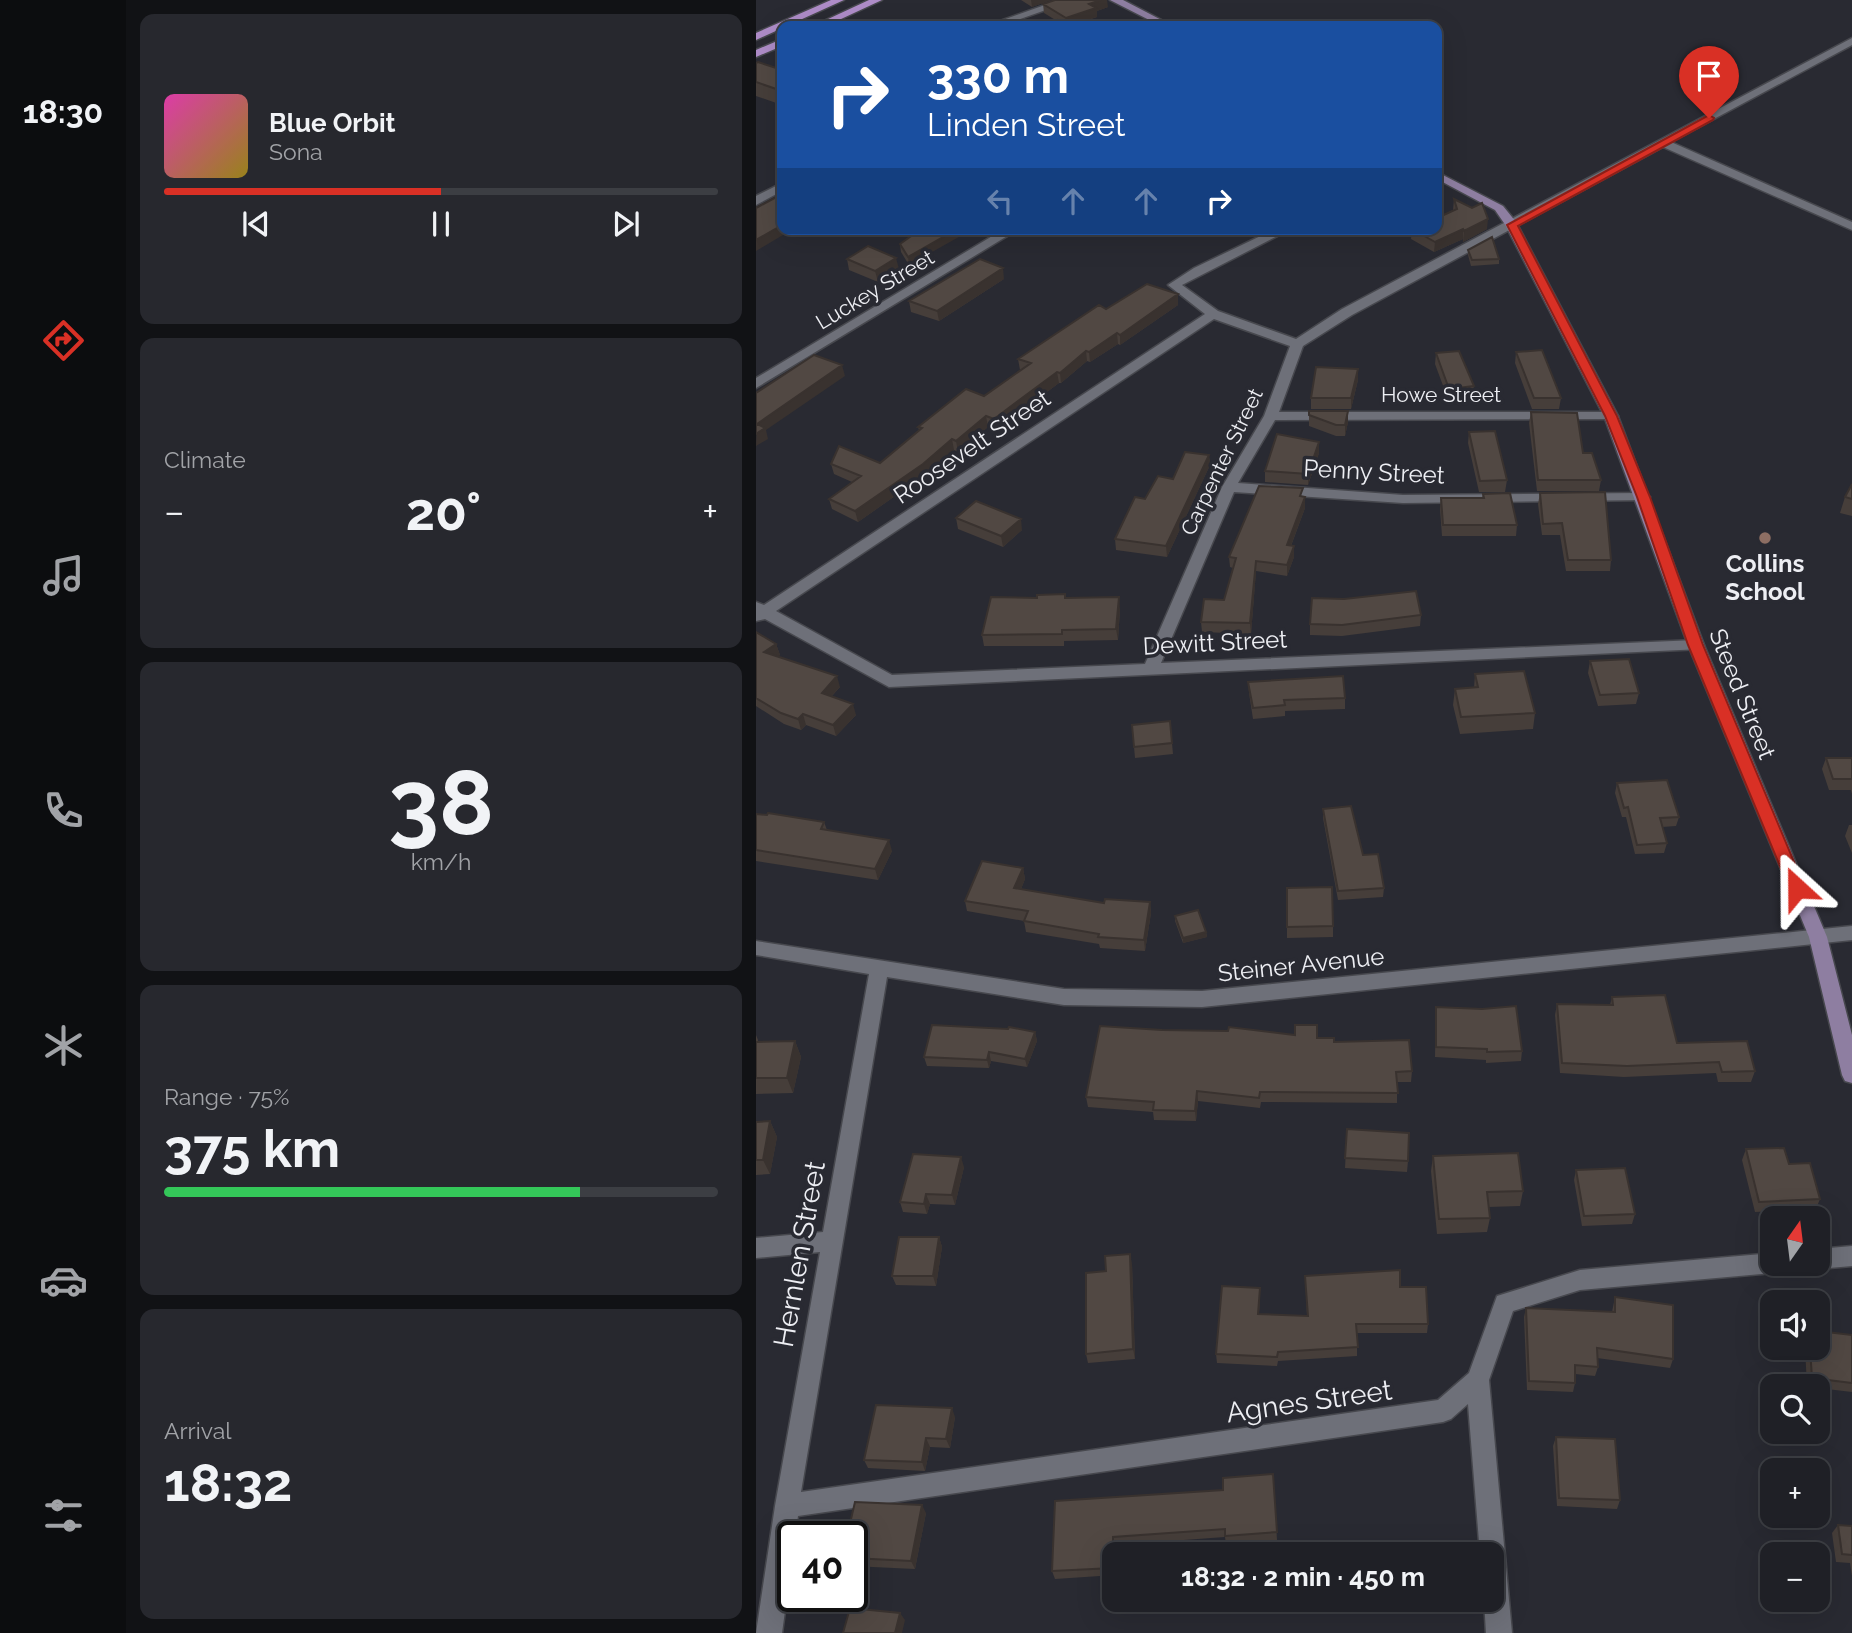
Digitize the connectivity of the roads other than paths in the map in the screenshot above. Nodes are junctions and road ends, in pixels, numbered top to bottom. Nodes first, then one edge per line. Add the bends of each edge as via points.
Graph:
1 (839, 0) edge
2 (877, 0) edge
3 (1069, 0) edge
4 (1115, 0) edge
5 (792, 21) edge
6 (829, 21) edge
7 (1006, 21) edge
8 (1158, 21) edge
9 (777, 28) edge
10 (756, 37) edge
11 (1852, 41) edge
12 (777, 44) edge
13 (756, 54) edge
14 (1663, 143) junction
15 (1442, 178) edge
16 (777, 189) edge
17 (756, 201) edge
18 (1512, 225) junction
19 (1852, 226) edge
20 (1003, 235) edge
21 (1273, 235) edge
22 (1213, 314) junction
23 (1297, 344) junction
24 (756, 384) edge
25 (1271, 416) junction
26 (1611, 416) junction
27 (1229, 486) junction
28 (1643, 497) junction
29 (759, 612) edge
30 (1696, 645) junction
31 (1151, 669) junction
32 (1852, 933) edge
33 (1818, 937) junction
34 (756, 948) edge
35 (878, 970) junction
36 (1852, 1075) edge
37 (831, 1241) junction
38 (756, 1248) edge
39 (1852, 1256) edge
40 (1830, 1258) edge
41 (1760, 1264) edge
42 (1478, 1380) junction
43 (787, 1506) junction
44 (1491, 1542) edge
45 (1497, 1612) edge
46 (769, 1633) edge
47 (1499, 1633) edge

1 - 5 main road
2 - 6 main road
3 - 7 street
4 - 8 street
9 - 10 main road
11 - 14 street
12 - 13 main road
14 - 18 street
14 - 19 street
15 - 18 street, Steed Street via 1499,208
16 - 17 street
18 - 23 street via 1346,312
18 - 26 street, Steed Street
20 - 24 street, Luckey Street
21 - 22 street via 1174,285
22 - 23 street
22 - 29 street, Roosevelt Street
23 - 25 street, Carpenter Street
25 - 26 street, Howe Street
25 - 27 street, Carpenter Street
26 - 28 street, Steed Street
27 - 28 street, Penny Street via 1403,499
27 - 31 street, Carpenter Street
28 - 30 street, Steed Street
29 - 31 street, Dewitt Street via 890,681
30 - 31 street, Dewitt Street
30 - 33 street, Steed Street
32 - 33 street, Steiner Avenue
33 - 35 street, Steiner Avenue via 1202,999 1063,997
33 - 36 street, Steed Street
34 - 35 street, Steiner Avenue
35 - 37 street, Hernlen Street
37 - 38 street
37 - 43 street, Hernlen Street
39 - 40 street
41 - 42 street, Agnes Street via 1580,1280 1505,1303
42 - 43 street, Agnes Street via 1443,1411
42 - 44 street
43 - 46 street, Hernlen Street
45 - 47 street

